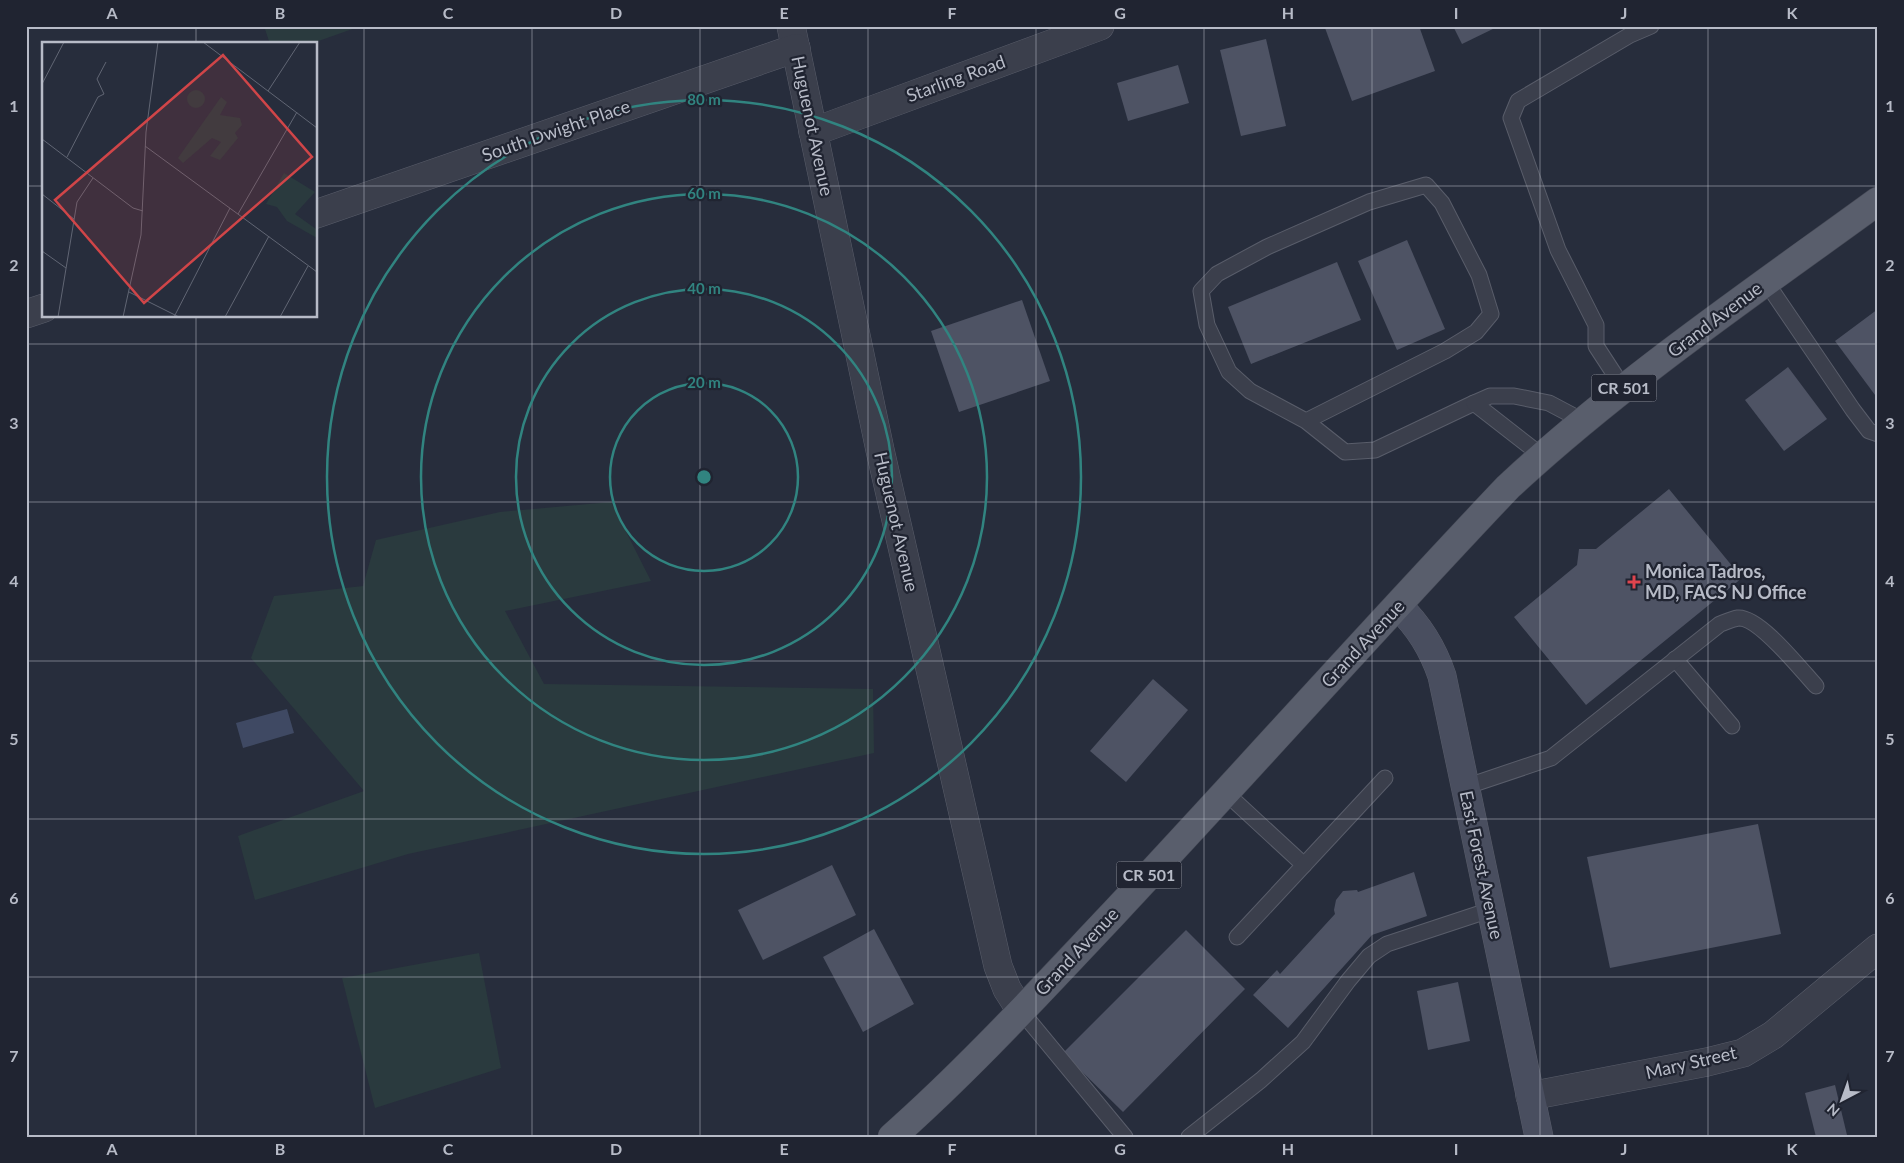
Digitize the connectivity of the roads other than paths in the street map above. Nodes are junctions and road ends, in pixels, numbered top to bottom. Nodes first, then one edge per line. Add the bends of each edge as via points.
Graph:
1 (1100, 26) edge
2 (1652, 26) edge
3 (793, 37) edge
4 (813, 132) junction
5 (1878, 201) edge
6 (318, 213) edge
7 (1766, 282) junction
8 (42, 309) edge
9 (26, 314) edge
10 (1624, 389) junction
11 (1474, 404) junction
12 (1306, 421) junction
13 (1583, 421) junction
14 (1878, 434) edge
15 (1542, 456) junction
16 (1398, 606) junction
17 (1675, 659) junction
18 (1816, 686) dead end
19 (1732, 726) dead end
20 (1385, 778) dead end
21 (1464, 788) junction
22 (1226, 793) junction
23 (1304, 865) junction
24 (1490, 910) junction
25 (1237, 938) dead end
26 (1878, 948) edge
27 (1021, 1011) junction
28 (1530, 1096) junction
29 (892, 1137) edge
30 (1125, 1137) edge
31 (1189, 1137) edge
32 (1539, 1137) edge

1 - 4 street, Starling Road
2 - 10 lane via 1630,35 1518,101 1511,118 1558,250 1596,325 1596,346
3 - 4 street, Huguenot Avenue
3 - 6 street, South Dwight Place
4 - 27 street, Huguenot Avenue via 880,450 998,966
5 - 7 main road, Grand Avenue / CR 501
7 - 10 main road, Grand Avenue / CR 501
7 - 14 lane via 1853,410 1869,430
8 - 9 street
10 - 13 main road, Grand Avenue / CR 501
11 - 12 lane via 1375,450 1344,452
11 - 13 lane via 1490,396 1514,396 1549,403
11 - 15 lane
12 - 12 lane via 1250,391 1229,372 1207,324 1201,291 1216,274 1267,247 1369,202 1426,185 1442,203 1479,275 1491,314 1476,332 1445,351
13 - 15 main road, Grand Avenue / CR 501
15 - 16 main road, Grand Avenue / CR 501 via 1508,487
16 - 21 street, East Forest Avenue via 1422,634 1437,662
16 - 22 main road, Grand Avenue / CR 501
17 - 18 lane via 1720,624 1740,618 1757,624
17 - 19 lane
17 - 21 lane via 1550,758
20 - 23 lane
21 - 24 street, East Forest Avenue
22 - 23 lane
22 - 27 main road, Grand Avenue / CR 501
23 - 25 lane
24 - 28 street, East Forest Avenue
24 - 31 lane via 1387,944 1369,956 1303,1042
26 - 28 street, Mary Street via 1773,1035 1743,1053
27 - 29 main road, Grand Avenue / CR 501 via 956,1078
27 - 30 lane
28 - 32 street, East Forest Avenue

